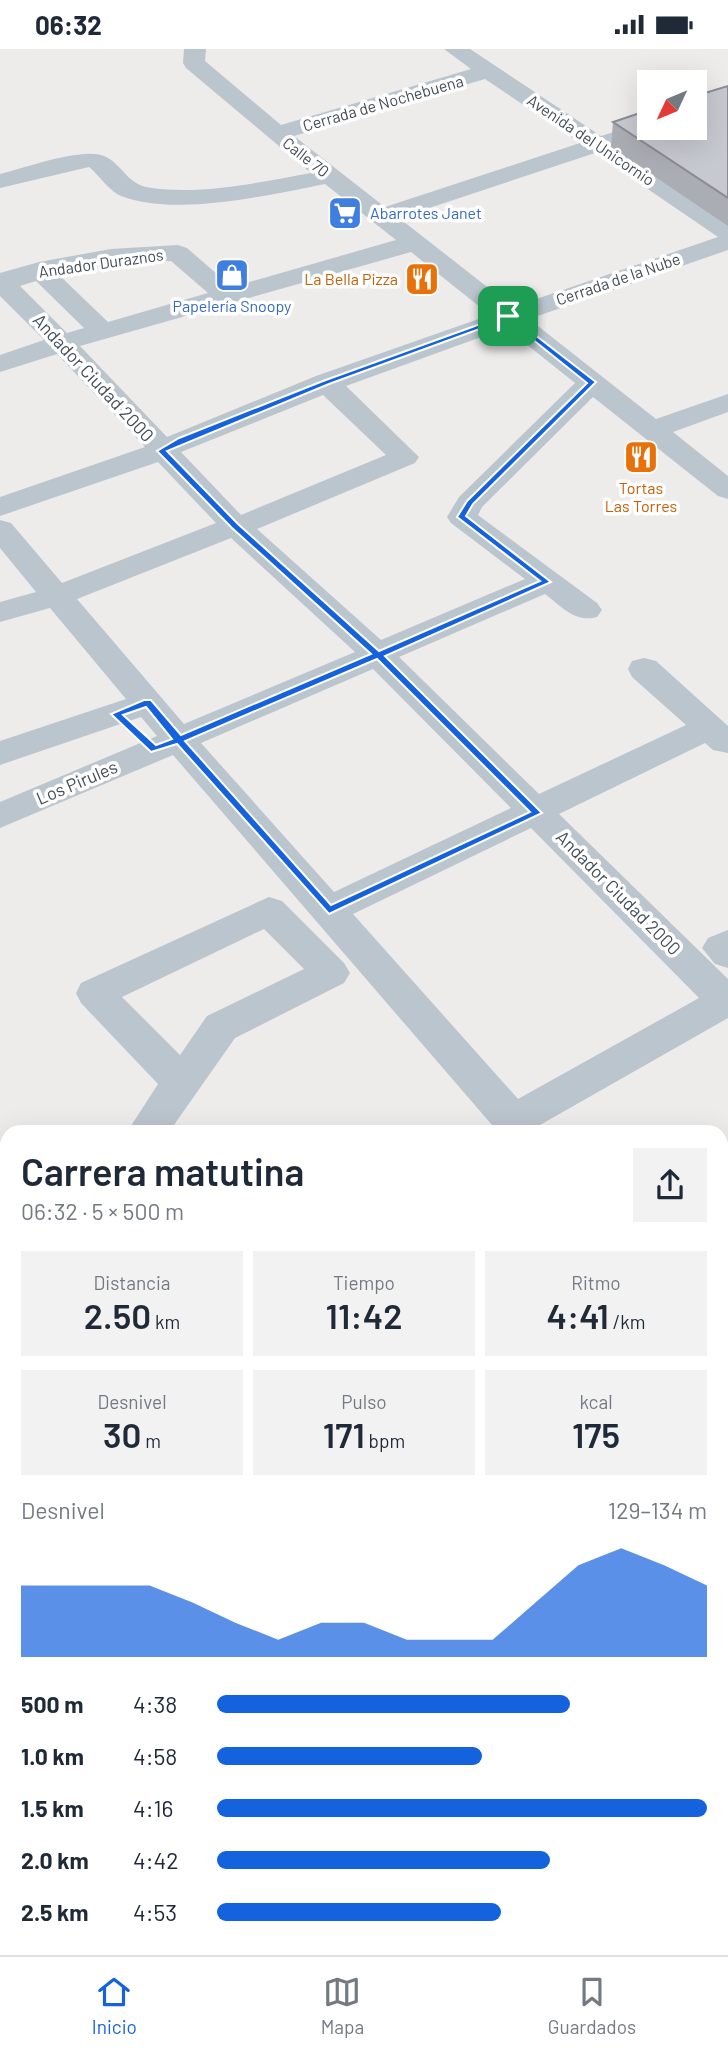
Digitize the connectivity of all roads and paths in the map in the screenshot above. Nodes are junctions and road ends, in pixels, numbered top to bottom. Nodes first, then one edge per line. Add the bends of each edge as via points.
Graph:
1 (195, 49) edge
2 (455, 49) edge
3 (489, 71) junction
4 (637, 132) edge
5 (277, 134) junction
6 (597, 145) junction
7 (330, 176) junction
8 (0, 181) edge
9 (382, 216) junction
10 (728, 232) edge
11 (728, 241) edge
12 (415, 243) junction
13 (38, 270) junction
14 (1, 283) edge
15 (228, 297) junction
16 (508, 316) junction
17 (103, 332) junction
18 (62, 343) junction
19 (0, 364) edge
20 (326, 382) junction
21 (592, 382) junction
22 (728, 402) edge
23 (652, 430) junction
24 (172, 445) junction
25 (728, 490) edge
26 (0, 507) edge
27 (248, 523) junction
28 (0, 529) edge
29 (546, 582) junction
30 (57, 596) junction
31 (5, 604) edge
32 (586, 610) dead end
33 (378, 655) junction
34 (644, 669) dead end
35 (132, 708) junction
36 (718, 736) edge
37 (167, 745) junction
38 (0, 753) edge
39 (537, 813) junction
40 (0, 816) edge
41 (329, 910) junction
42 (728, 944) edge
43 (728, 954) edge
44 (727, 1002) edge
45 (183, 1084) junction
46 (152, 1125) edge
47 (517, 1125) edge
48 (520, 1125) edge

1 - 5 street, Calle 70 via 194,63
2 - 3 street, Avenida del Unicornio
3 - 5 street, Cerrada de Nochebuena
3 - 6 street, Avenida del Unicornio
4 - 6 street
5 - 7 street, Calle 70
6 - 9 street
6 - 10 street, Avenida del Unicornio
7 - 8 street via 234,195 153,196 128,190 98,162 89,160
7 - 9 street, Calle 70
9 - 12 street, Calle 70
11 - 16 street, Cerrada de la Nube
12 - 15 street
12 - 16 street, Calle 70
13 - 14 street, Andador Duraznos
13 - 15 street, Andador Duraznos via 147,253 178,253
13 - 17 street
14 - 18 street, Andador Ciudad 2000
15 - 17 street
16 - 20 street, Cerrada de la Nube
16 - 21 street, Calle 70
17 - 18 street
18 - 19 street
18 - 24 street, Andador Ciudad 2000
20 - 24 street, Cerrada de la Nube
20 - 27 street via 405,457
21 - 23 street, Calle 70
21 - 29 street via 461,517
22 - 23 street
23 - 25 street, Calle 70
24 - 26 street, Cerrada de la Nube
24 - 27 street, Andador Ciudad 2000
27 - 30 street
27 - 33 street, Andador Ciudad 2000
28 - 30 street
29 - 32 street
29 - 33 street, Los Pirules
30 - 31 street
30 - 35 street
33 - 37 street, Los Pirules
33 - 39 street, Andador Ciudad 2000
34 - 36 street
35 - 37 street
35 - 38 street
36 - 39 street
37 - 40 street, Los Pirules
37 - 41 street
39 - 41 street
39 - 44 street, Andador Ciudad 2000
41 - 47 street
42 - 43 street via 721,948
44 - 48 street
45 - 45 street via 221,1027 331,973 269,911 95,993
45 - 46 street

